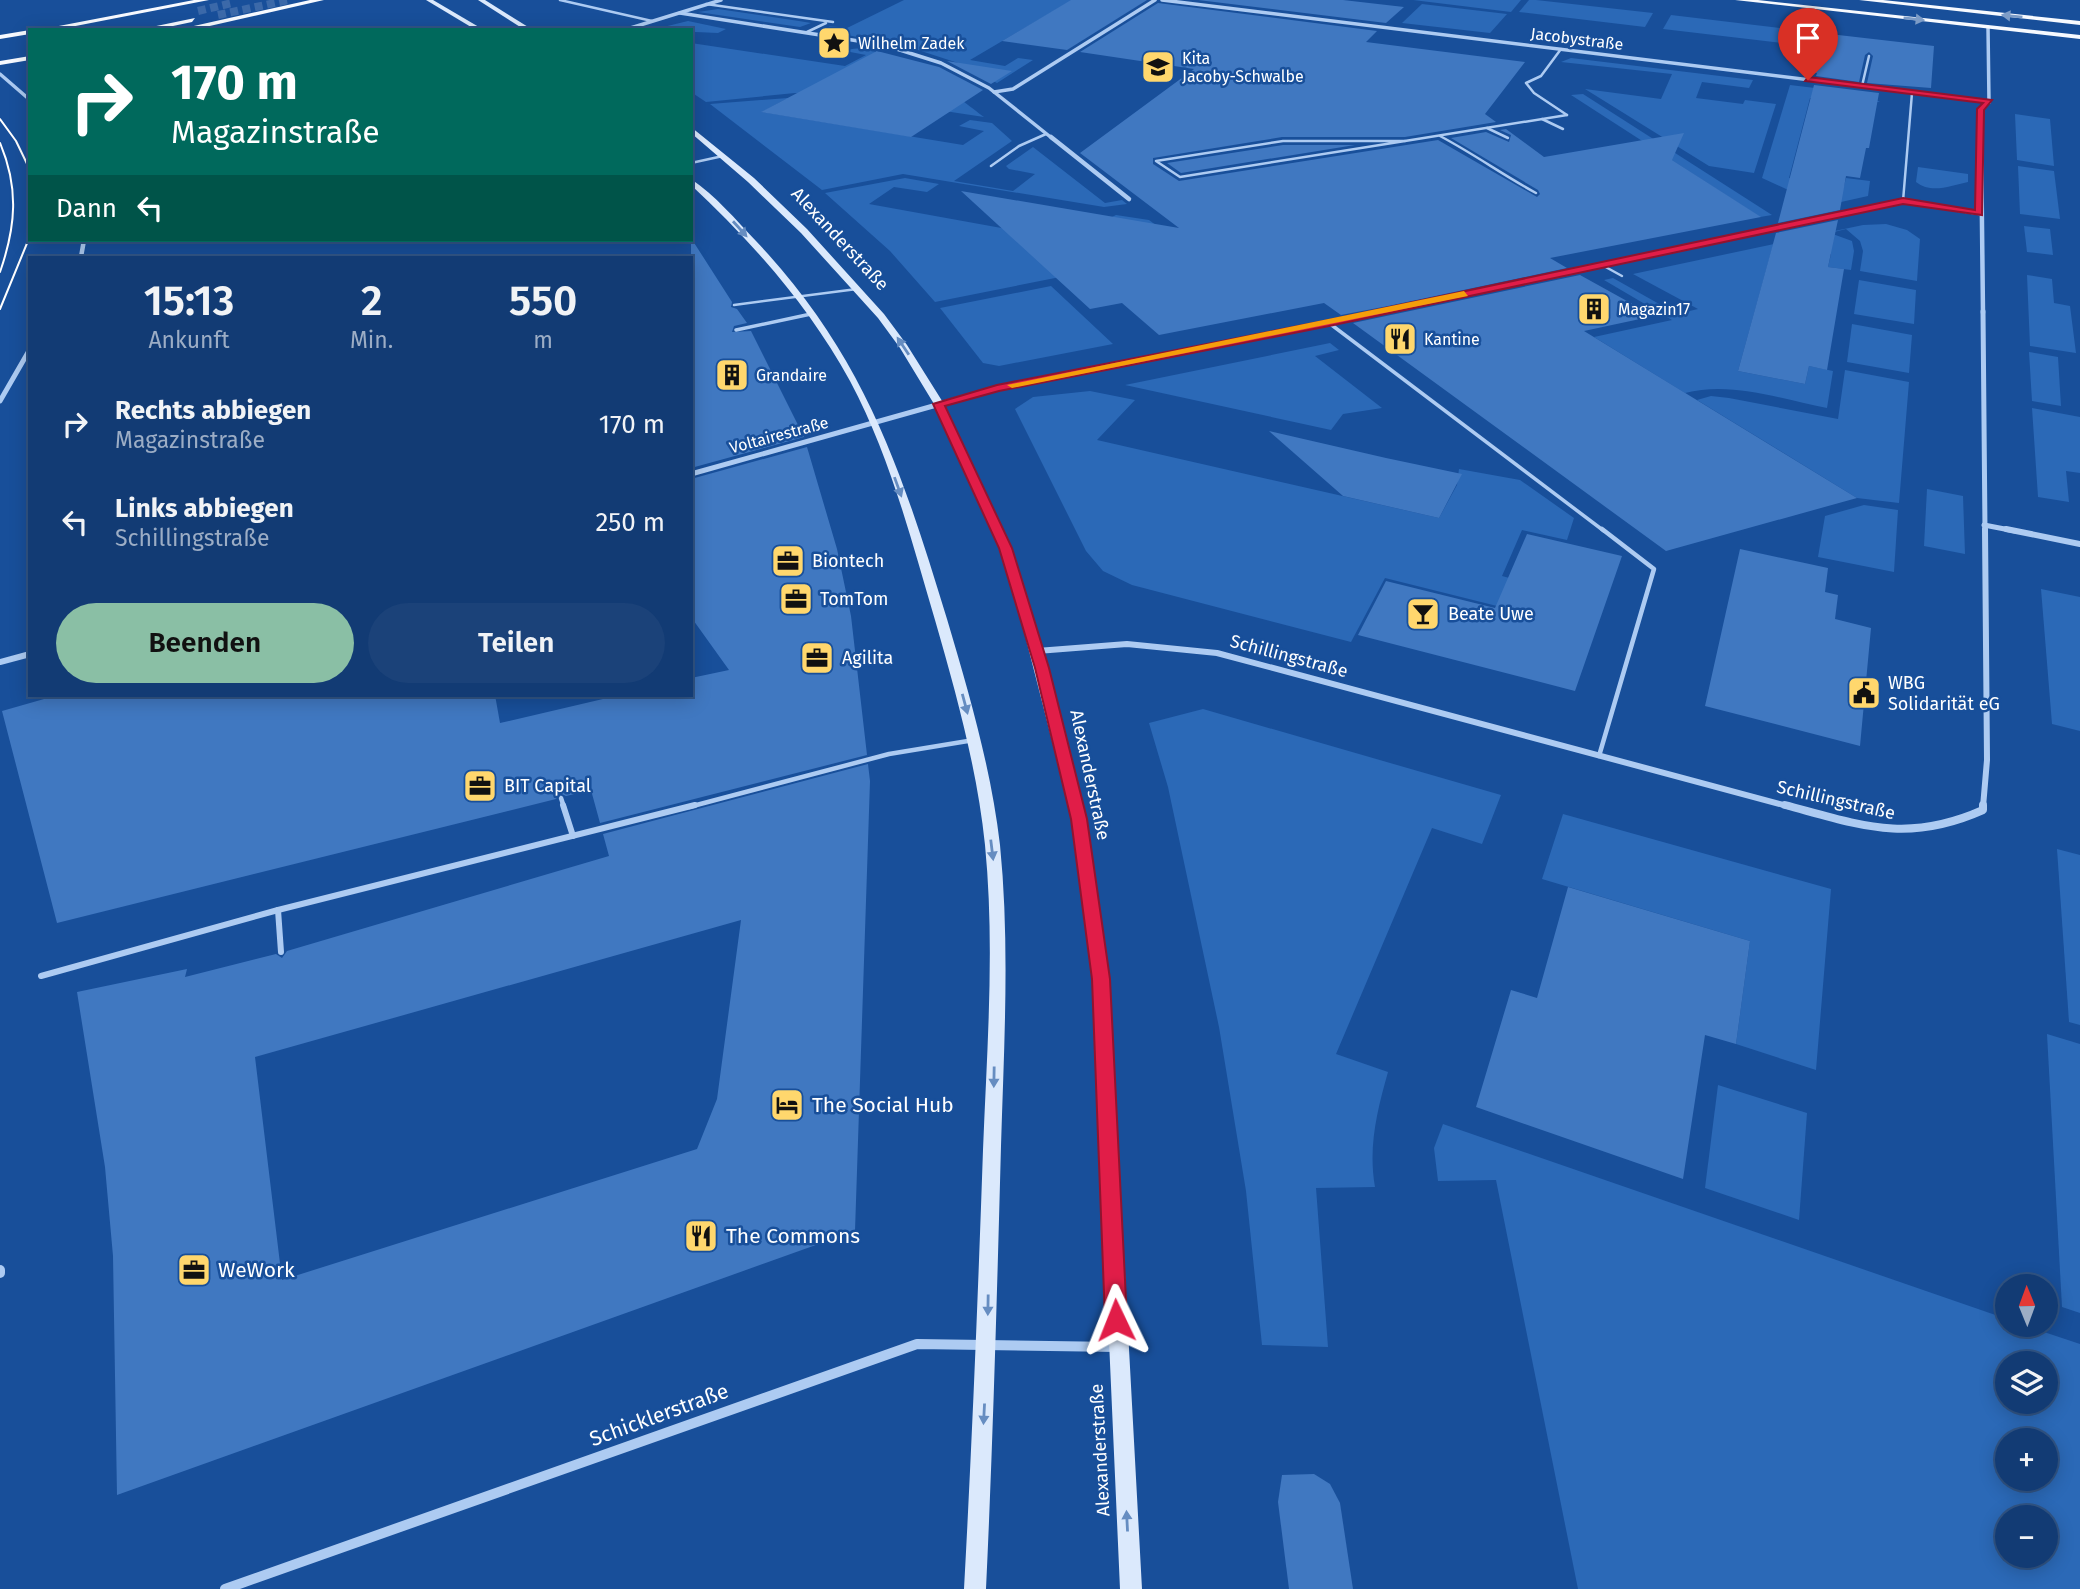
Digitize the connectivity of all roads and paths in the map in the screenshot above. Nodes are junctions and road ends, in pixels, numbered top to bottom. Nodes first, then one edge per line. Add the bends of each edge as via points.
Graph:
1 (205, 0) tunnel mouth
2 (320, 0) edge
3 (429, 0) edge
4 (481, 0) edge
5 (560, 0) edge
6 (721, 0) edge
7 (1155, 0) edge
8 (1162, 0) edge
9 (1739, 0) edge
10 (1863, 0) edge
11 (706, 4) junction
12 (198, 10) tunnel mouth
13 (680, 13) junction
14 (218, 15) tunnel mouth
15 (652, 21) junction
16 (831, 22) joint
17 (2080, 23) edge
18 (1988, 27) junction
19 (53, 28) edge
20 (106, 28) edge
21 (151, 28) edge
22 (189, 28) edge
23 (478, 28) edge
24 (527, 28) edge
25 (630, 28) edge
26 (28, 32) edge
27 (807, 32) junction
28 (0, 37) edge
29 (2080, 37) edge
30 (28, 41) edge
31 (0, 46) edge
32 (1561, 49) junction
33 (28, 50) edge
34 (0, 55) edge
35 (1868, 56) dead end
36 (28, 58) edge
37 (0, 63) edge
38 (0, 74) edge
39 (1862, 86) junction
40 (994, 92) junction
41 (1912, 93) junction
42 (28, 98) edge
43 (1989, 102) junction
44 (1542, 119) junction
45 (1487, 128) junction
46 (1563, 129) dead end
47 (693, 131) edge
48 (1046, 134) junction
49 (1440, 136) junction
50 (1508, 138) dead end
51 (1406, 141) junction
52 (723, 156) junction
53 (693, 163) edge
54 (991, 166) dead end
55 (693, 183) edge
56 (1536, 193) dead end
57 (1129, 199) dead end
58 (1903, 201) junction
59 (1979, 213) junction
60 (1602, 265) junction
61 (1622, 276) dead end
62 (857, 289) junction
63 (799, 298) junction
64 (734, 305) dead end
65 (811, 314) junction
66 (1329, 323) junction
67 (736, 330) dead end
68 (28, 352) edge
69 (0, 401) edge
70 (939, 404) junction
71 (875, 423) junction
72 (693, 473) edge
73 (1984, 525) junction
74 (2080, 544) edge
75 (1037, 651) junction
76 (28, 655) edge
77 (0, 662) edge
78 (974, 740) junction
79 (1600, 756) junction
80 (561, 798) dead end
81 (573, 836) junction
82 (278, 910) junction
83 (281, 952) dead end
84 (41, 976) dead end
85 (987, 1346) junction
86 (1117, 1347) junction
87 (225, 1589) edge
88 (975, 1589) edge
89 (1131, 1589) edge

1 - 19 main road
2 - 22 main road
3 - 23 main road
4 - 24 main road
5 - 15 lane
6 - 11 street
7 - 40 street via 1013,89
8 - 32 street, Jacobystraße
9 -> 18 main road
17 -> 10 main road
11 - 13 street
11 - 16 lane
12 - 20 main road
13 - 15 street
13 - 27 street
14 - 21 main road
15 - 25 street
16 - 27 lane
18 - 29 main road
18 - 43 street, Schillingstraße
26 - 28 main road
27 - 40 street via 913,53
30 - 31 main road
32 - 39 street, Jacobystraße
32 - 44 lane via 1541,76 1526,83 1567,115
33 - 34 main road
35 - 39 lane
36 - 37 main road
38 - 42 street
39 - 41 street, Jacobystraße
40 - 48 street
41 - 43 street, Jacobystraße
41 - 58 lane
43 - 59 street, Schillingstraße via 1980,109
44 - 45 lane
44 - 46 lane
45 - 49 lane
45 - 50 lane
47 - 52 main road, Alexanderstraße
48 - 54 lane via 1018,146
48 - 57 street
49 - 51 lane
49 - 56 lane via 1488,160 1497,172
51 - 51 lane via 1180,177 1156,161 1283,141
52 - 53 lane
52 - 62 main road, Alexanderstraße via 804,231
55 -> 63 main road via 738,226
58 - 59 street
58 - 60 street, Voltairestraße
59 - 73 street, Schillingstraße
60 - 61 lane
60 - 66 street, Voltairestraße
62 - 63 lane
70 -> 62 main road, Alexanderstraße via 904,347
63 - 64 lane
63 - 65 main road
65 - 67 lane
65 - 71 main road via 854,379
66 - 70 street, Voltairestraße via 997,388
66 - 79 lane via 1654,569
68 - 69 street
70 - 71 street, Voltairestraße
70 - 75 main road, Alexanderstraße via 1005,548
71 - 72 street, Voltairestraße
71 -> 78 main road via 920,548
73 - 74 street
73 - 79 street, Schillingstraße via 1987,760 1983,810 1953,825 1917,833 1860,825
75 - 79 street, Schillingstraße via 1116,642 1167,644 1217,653
75 - 86 main road, Alexanderstraße via 1079,819 1101,979
76 - 77 street
78 - 81 lane via 889,754
78 -> 85 main road via 984,782 995,877
80 - 81 lane
81 - 82 lane
82 - 83 lane
82 - 84 lane
85 - 86 street, Schicklerstraße
85 - 87 street, Schicklerstraße via 917,1345
85 -> 88 main road
89 -> 86 main road, Alexanderstraße

